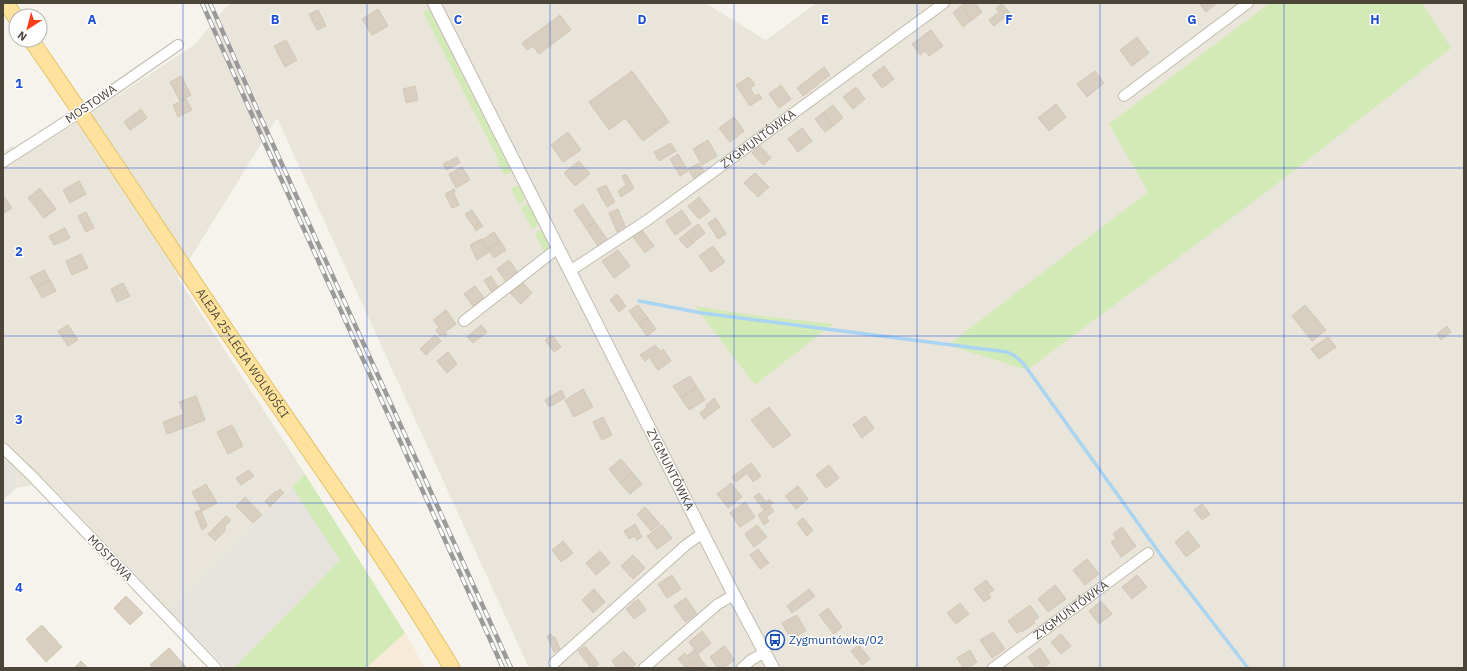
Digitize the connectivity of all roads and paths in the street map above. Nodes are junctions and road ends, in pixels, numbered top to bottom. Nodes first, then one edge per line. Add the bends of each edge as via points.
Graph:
1 (434, 3) edge
2 (944, 3) edge
3 (1248, 3) edge
4 (178, 45) dead end
5 (37, 48) edge
6 (1124, 96) dead end
7 (81, 111) junction
8 (3, 162) edge
9 (558, 248) junction
10 (570, 271) junction
11 (464, 322) dead end
12 (3, 448) edge
13 (703, 533) junction
14 (1148, 553) dead end
15 (734, 595) junction
16 (765, 652) junction
17 (554, 663) dead end
18 (216, 668) edge
19 (452, 668) edge
20 (644, 668) edge
21 (742, 668) edge
22 (773, 668) edge
23 (993, 668) edge

1 - 9 street, ZYGMUNTÓWKA
2 - 10 street, ZYGMUNTÓWKA via 649,219
3 - 6 street
4 - 7 street, MOSTOWA
5 - 7 main road, ALEJA 25-LECIA WOLNOŚCI
7 - 8 street, MOSTOWA
7 - 19 main road, ALEJA 25-LECIA WOLNOŚCI via 185,269 418,610
9 - 10 street, ZYGMUNTÓWKA
9 - 11 street
10 - 13 street, ZYGMUNTÓWKA
12 - 18 street, MOSTOWA
13 - 15 street, ZYGMUNTÓWKA
13 - 17 street via 686,545
14 - 23 street, ZYGMUNTÓWKA
15 - 16 street, ZYGMUNTÓWKA
15 - 20 street via 718,604
16 - 21 street
16 - 22 street, ZYGMUNTÓWKA

